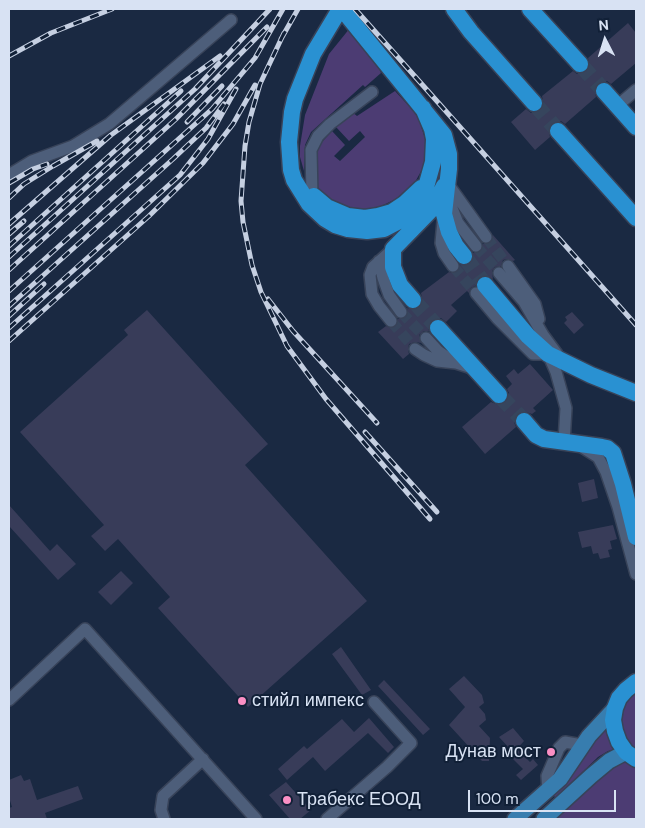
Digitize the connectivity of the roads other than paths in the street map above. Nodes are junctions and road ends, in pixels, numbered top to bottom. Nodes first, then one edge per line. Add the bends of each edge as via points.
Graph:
1 (454, 9) edge
2 (530, 9) edge
3 (344, 12) edge
4 (231, 20) dead end
5 (580, 64) tunnel mouth
6 (636, 90) edge
7 (604, 91) tunnel mouth
8 (372, 92) dead end
9 (534, 103) tunnel mouth
10 (617, 106) junction
11 (423, 108) junction
12 (636, 127) edge
13 (290, 128) junction
14 (558, 131) tunnel mouth
15 (9, 174) edge
16 (428, 181) junction
17 (448, 182) junction
18 (312, 194) junction
19 (636, 218) edge
20 (486, 237) tunnel mouth
21 (393, 248) junction
22 (464, 256) joint
23 (379, 261) junction
24 (504, 269) tunnel mouth
25 (481, 289) tunnel mouth
26 (413, 300) tunnel mouth
27 (401, 312) tunnel mouth
28 (391, 321) tunnel mouth
29 (432, 333) joint
30 (415, 349) tunnel mouth
31 (548, 354) junction
32 (456, 363) junction
33 (565, 363) junction
34 (477, 370) junction
35 (636, 393) edge
36 (499, 395) tunnel mouth
37 (524, 421) tunnel mouth
38 (571, 443) junction
39 (636, 537) edge
40 (636, 574) edge
41 (636, 674) edge
42 (631, 686) edge
43 (9, 700) edge
44 (374, 702) dead end
45 (615, 708) junction
46 (631, 755) edge
47 (203, 759) junction
48 (164, 819) edge
49 (256, 819) edge
50 (327, 819) edge
51 (515, 819) edge
52 (544, 819) edge

1 - 9 highway
2 - 5 highway
3 - 11 highway
3 - 13 highway via 313,54 295,99
4 - 15 street via 109,124 74,146 32,161
6 - 10 street
7 - 10 highway
8 - 18 street via 318,136 312,150
10 - 12 highway
11 - 16 highway via 434,139
11 - 17 highway via 444,134 449,154
13 - 16 highway via 289,157 294,180 309,204 335,225 367,231 395,224 416,209
13 - 18 highway via 301,179
14 - 19 highway
16 - 18 highway via 392,212 365,218 348,216 327,207
17 - 20 street
17 - 21 highway via 431,210
17 - 22 street
17 - 22 highway via 444,214 449,232
21 - 23 street
21 - 26 highway via 392,267 400,285
23 - 27 street via 389,295
23 - 28 street via 370,275 372,294
24 - 33 street via 543,335
25 - 31 highway
29 - 32 street via 438,351
29 - 34 highway
30 - 32 street via 437,360
31 - 33 highway
31 - 38 street via 566,408
32 - 34 street
33 - 35 highway
34 - 36 highway
37 - 38 highway via 544,439
38 - 39 highway via 608,448 613,453
38 - 40 street via 598,457 606,472
41 - 42 highway
42 - 45 highway via 619,698
43 - 47 street via 85,629
44 - 50 street via 411,743
45 - 46 highway via 615,731 619,742
45 - 51 main road via 582,744 560,779
46 - 52 main road via 609,761
47 - 48 street via 163,796 161,810
47 - 49 street

